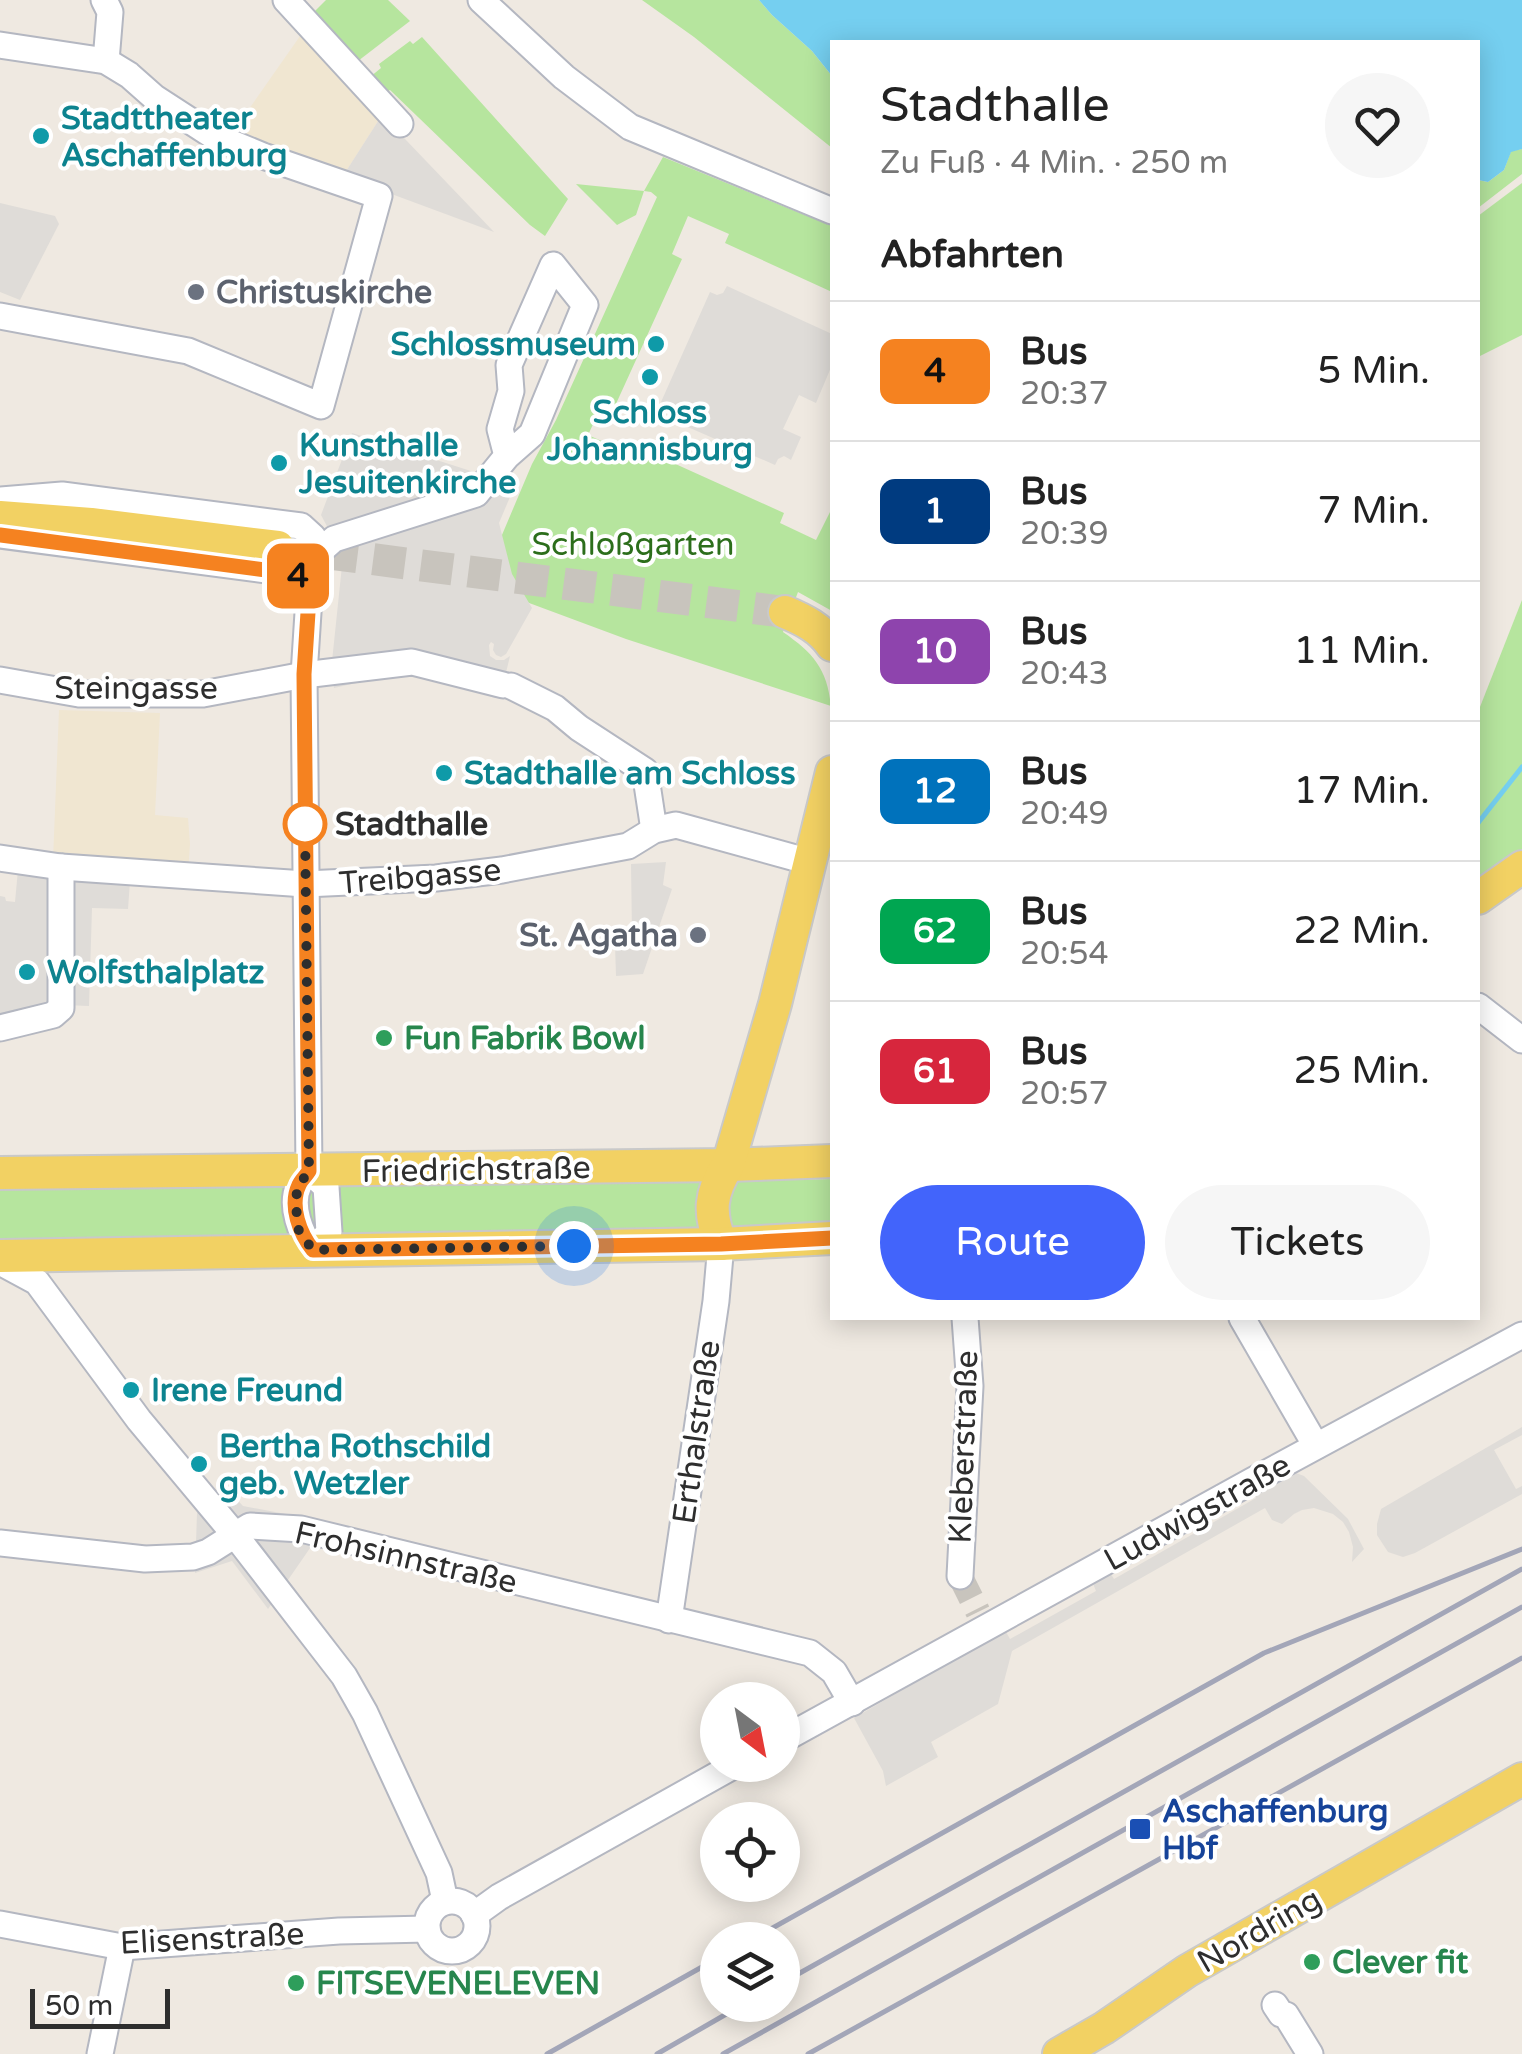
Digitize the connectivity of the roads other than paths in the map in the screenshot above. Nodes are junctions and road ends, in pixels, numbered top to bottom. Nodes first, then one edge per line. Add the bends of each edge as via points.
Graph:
1 (104, 0) edge
2 (286, 0) edge
3 (481, 0) edge
4 (0, 45) edge
5 (106, 61) junction
6 (400, 124) dead end
7 (830, 209) edge
8 (0, 316) edge
9 (507, 456) junction
10 (0, 500) edge
11 (0, 517) edge
12 (0, 534) edge
13 (292, 549) junction
14 (318, 552) junction
15 (309, 597) junction
16 (784, 612) tunnel mouth
17 (830, 642) edge
18 (318, 673) junction
19 (0, 680) edge
20 (830, 792) edge
21 (827, 821) edge
22 (654, 830) junction
23 (0, 858) edge
24 (810, 862) junction
25 (62, 867) junction
26 (1522, 867) edge
27 (306, 884) junction
28 (1480, 897) edge
29 (1480, 1008) edge
30 (0, 1028) edge
31 (1522, 1040) edge
32 (830, 1161) edge
33 (728, 1166) junction
34 (309, 1171) junction
35 (0, 1173) edge
36 (830, 1238) edge
37 (721, 1244) junction
38 (313, 1250) junction
39 (0, 1259) edge
40 (965, 1320) edge
41 (1243, 1320) edge
42 (1522, 1335) edge
43 (1316, 1446) junction
44 (235, 1535) junction
45 (0, 1543) edge
46 (960, 1576) tunnel mouth
47 (669, 1620) junction
48 (862, 1697) junction
49 (800, 1730) edge
50 (1522, 1779) edge
51 (705, 1782) edge
52 (1522, 1802) edge
53 (445, 1901) junction
54 (474, 1915) junction
55 (0, 1924) edge
56 (426, 1928) junction
57 (122, 1947) junction
58 (1282, 2008) dead end
59 (1104, 2028) junction
60 (100, 2054) edge
61 (1059, 2054) edge
62 (1310, 2054) edge

1 - 5 street via 110,12
2 - 6 street
3 - 7 street via 630,128
4 - 5 street
5 - 8 street via 212,135 379,196 321,406 188,351
9 - 9 street via 532,434 585,305 553,265 509,365 512,391 500,429
9 - 14 street via 476,494 334,539
10 - 13 street via 62,495
11 - 13 main road
12 - 13 street
13 - 14 street
13 - 15 street
14 - 15 street
15 - 18 street
16 - 17 main road
18 - 19 street, Steingasse via 202,694 79,694
18 - 22 street, Steingasse via 412,662 507,686 555,708 645,771
18 - 27 street
20 - 21 main road, Erthalstraße
21 - 24 main road, Erthalstraße
22 - 24 street via 676,825
22 - 27 street, Treibgasse via 628,846 502,870
23 - 25 street, Treibgasse
24 - 33 main road, Erthalstraße
25 - 27 street, Treibgasse
25 - 30 street via 61,1008 53,1016
26 - 28 main road
27 - 34 street
29 - 31 street
32 - 33 main road, Friedrichstraße
33 - 34 main road, Friedrichstraße
33 - 37 main road, Erthalstraße via 736,1183 734,1220
34 - 35 main road, Friedrichstraße
34 - 38 street via 297,1188 296,1207 299,1232
36 - 37 main road
37 - 38 main road
37 - 47 street, Erthalstraße
38 - 39 main road
39 - 44 street via 37,1282
40 - 46 street, Kleberstraße via 970,1386
41 - 43 street
42 - 43 street, Ludwigstraße
43 - 48 street, Ludwigstraße via 982,1620
44 - 45 street, Frohsinnstraße via 208,1552 145,1560
44 - 47 street, Frohsinnstraße via 250,1526 301,1528
44 - 53 street via 358,1701 440,1873
47 - 48 street, Frohsinnstraße via 810,1654
48 - 49 street
50 - 59 main road, Nordring via 1187,1971
51 - 54 street, Elisenstraße
52 - 59 main road, Nordring via 1190,1991
53 - 54 street via 462,1902
53 - 56 street via 431,1911
54 - 56 street, Elisenstraße via 474,1938 459,1950 436,1945
55 - 57 street, Elisenstraße
56 - 57 street, Elisenstraße
57 - 60 street
58 - 62 street
59 - 61 main road, Nordring

